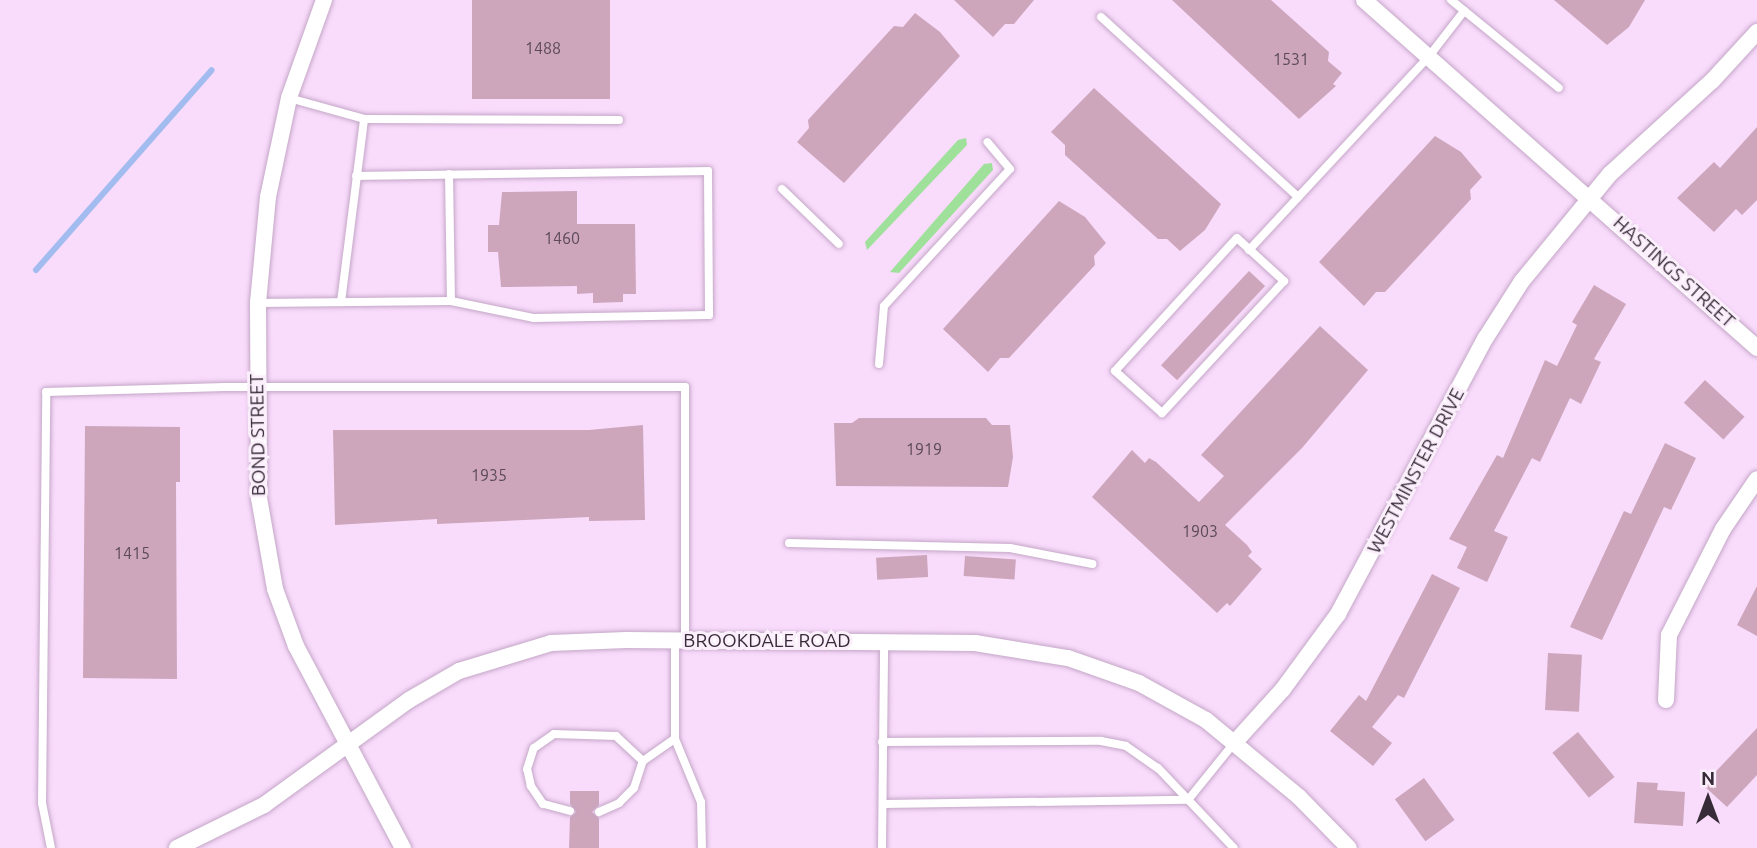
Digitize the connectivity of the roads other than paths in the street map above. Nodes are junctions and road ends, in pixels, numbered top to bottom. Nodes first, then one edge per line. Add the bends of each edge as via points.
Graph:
1 (324, 0) edge
2 (1364, 0) edge
3 (1451, 0) edge
4 (1464, 11) junction
5 (1101, 17) dead end
6 (1757, 32) edge
7 (1430, 55) junction
8 (1559, 88) dead end
9 (289, 98) junction
10 (365, 119) junction
11 (619, 120) dead end
12 (987, 142) dead end
13 (449, 174) junction
14 (356, 176) junction
15 (782, 189) dead end
16 (1590, 196) junction
17 (1298, 197) junction
18 (839, 244) dead end
19 (1249, 250) junction
20 (451, 301) junction
21 (341, 302) junction
22 (258, 303) junction
23 (1757, 348) edge
24 (879, 364) dead end
25 (256, 387) junction
26 (1757, 478) edge
27 (789, 543) dead end
28 (1092, 564) dead end
29 (680, 640) junction
30 (884, 642) junction
31 (1666, 701) dead end
32 (675, 738) junction
33 (1236, 741) junction
34 (882, 742) junction
35 (348, 745) junction
36 (643, 761) junction
37 (1188, 800) junction
38 (883, 804) junction
39 (570, 811) dead end
40 (600, 812) dead end
41 (51, 848) edge
42 (177, 848) edge
43 (403, 848) edge
44 (702, 848) edge
45 (882, 848) edge
46 (1234, 848) edge
47 (1349, 848) edge

1 - 9 street, BOND STREET
2 - 7 street
3 - 4 lane
4 - 7 lane
4 - 8 lane
5 - 17 lane
6 - 16 street, WESTMINSTER DRIVE
7 - 16 street
7 - 17 lane
9 - 10 lane
9 - 22 street, BOND STREET via 268,197
10 - 11 lane
10 - 14 lane
12 - 24 lane via 1010,169 884,306
13 - 14 lane
13 - 20 lane
13 - 20 lane via 708,171 709,315 534,318
14 - 21 lane
15 - 18 lane
16 - 23 street, HASTINGS STREET
16 - 33 street, WESTMINSTER DRIVE via 1522,281 1485,339 1338,614 1283,689
17 - 19 lane
19 - 19 lane via 1284,281 1162,413 1115,371 1237,239
20 - 21 lane
21 - 22 lane
22 - 25 street, BOND STREET
25 - 29 lane via 685,387
25 - 35 street, BOND STREET via 259,498 275,589 296,646
25 - 41 lane via 47,392 42,803
26 - 31 street via 1723,529 1669,635
27 - 28 lane via 1010,548
29 - 30 street, BROOKDALE ROAD
29 - 32 lane
29 - 35 street, BROOKDALE ROAD via 582,640 518,650 433,685
30 - 33 street, BROOKDALE ROAD via 975,643 1068,658 1156,691
30 - 34 lane
32 - 36 lane
32 - 44 lane via 701,802
33 - 37 lane
33 - 47 street, BROOKDALE ROAD
34 - 37 lane via 1101,741 1126,746 1158,768
34 - 38 lane
35 - 42 street, BROOKDALE ROAD via 264,805
35 - 43 street, BOND STREET
36 - 39 lane via 616,736 554,734 534,748 527,769 531,786 544,804
36 - 40 lane via 634,788 619,803
37 - 38 lane
37 - 46 lane
38 - 45 lane

